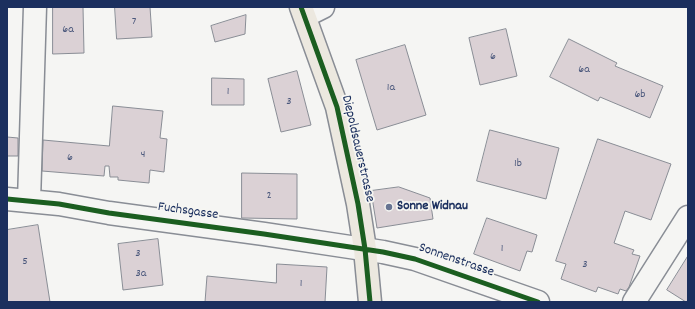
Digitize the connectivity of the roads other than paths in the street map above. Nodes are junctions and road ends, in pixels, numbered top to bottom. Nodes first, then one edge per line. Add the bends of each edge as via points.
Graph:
1 (35, 7) edge
2 (309, 10) edge
3 (7, 199) edge
4 (30, 201) junction
5 (688, 217) edge
6 (365, 249) junction
7 (370, 302) edge
8 (538, 302) edge
9 (634, 302) edge

1 - 4 street
2 - 6 main road, Diepoldsauerstrasse via 337,107
3 - 4 street, Fuchsgasse
4 - 6 street, Fuchsgasse
5 - 9 street
6 - 7 main road, Diepoldsauerstrasse
6 - 8 street, Sonnenstrasse via 415,259

